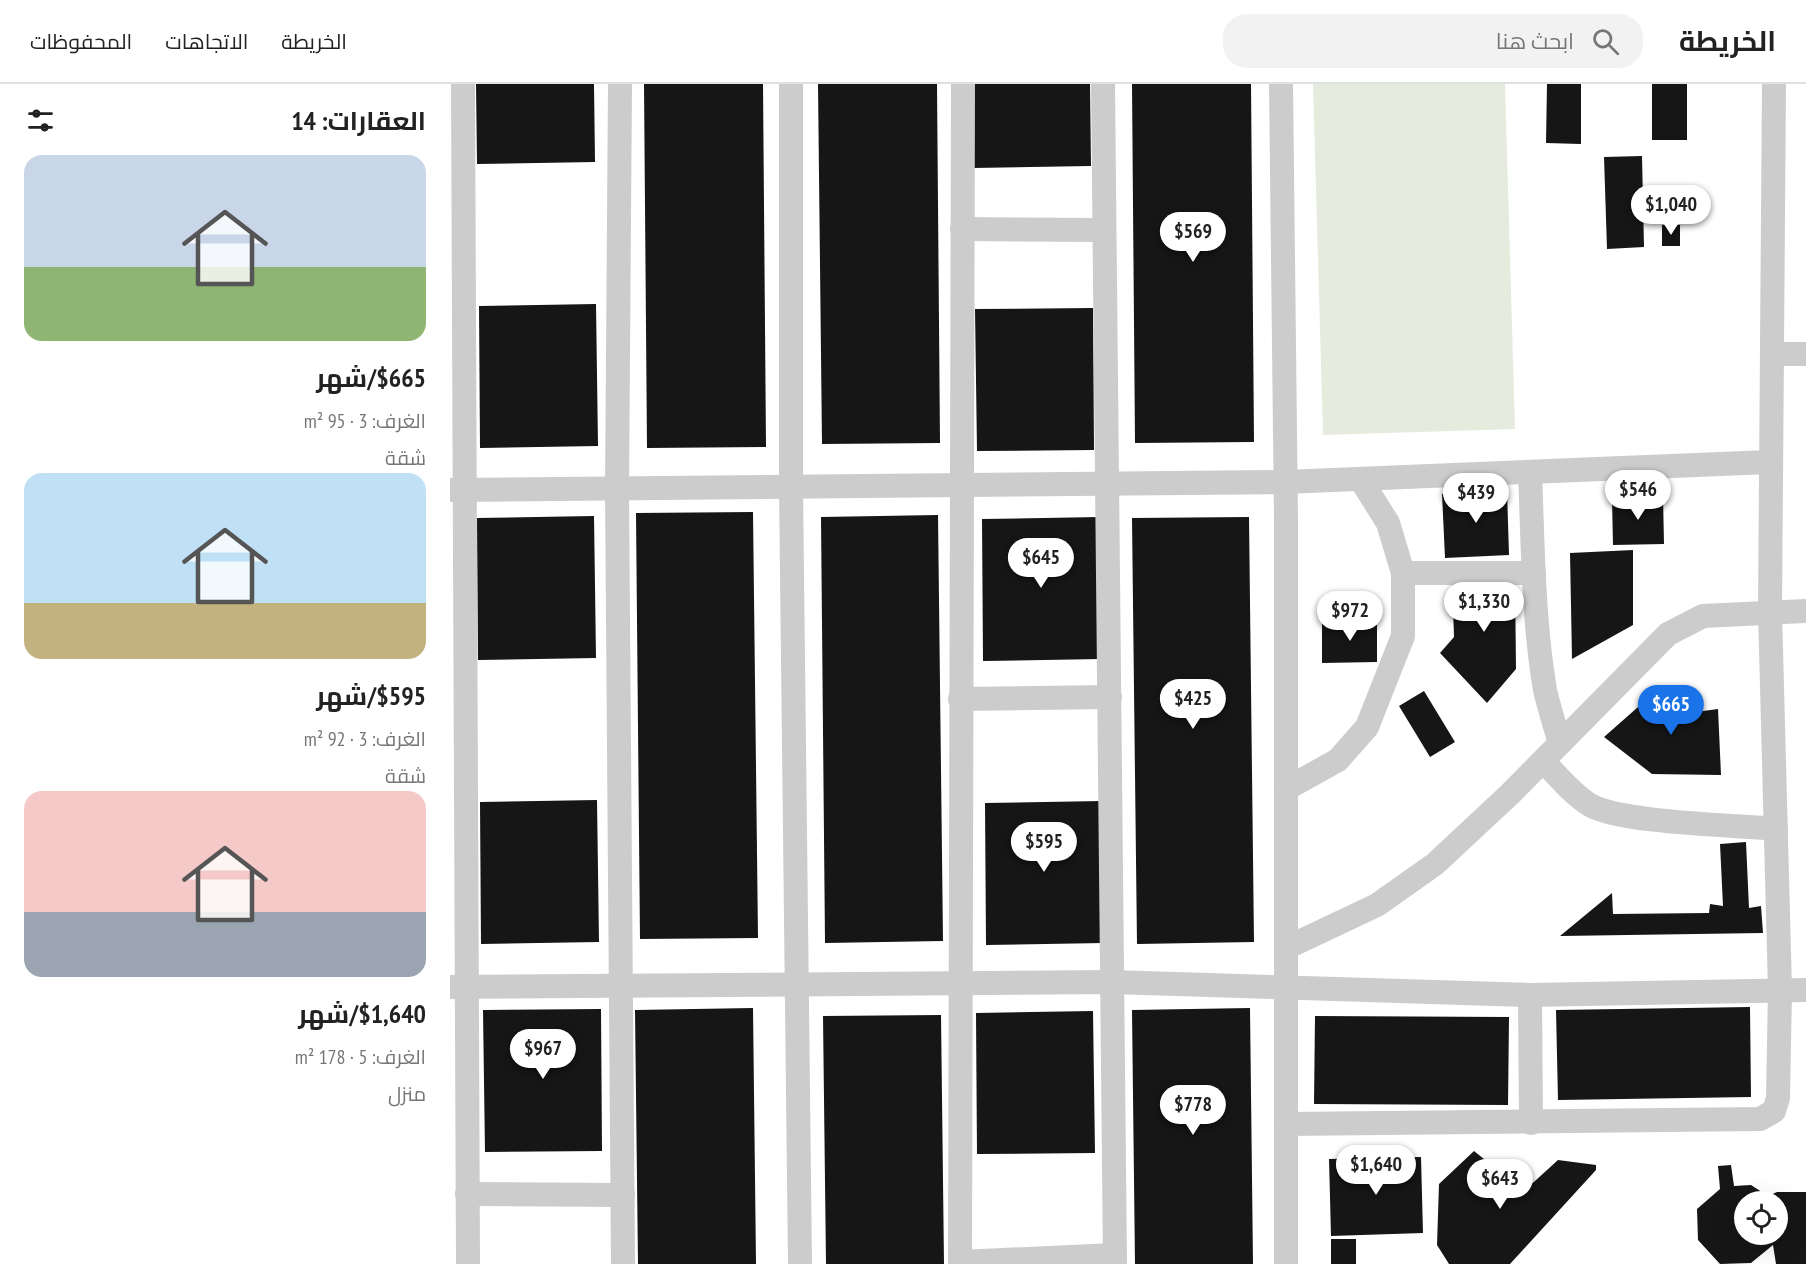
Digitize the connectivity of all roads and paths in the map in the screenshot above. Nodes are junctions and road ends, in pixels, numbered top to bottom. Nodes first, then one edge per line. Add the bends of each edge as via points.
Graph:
1 (463, 84) edge
2 (620, 84) edge
3 (790, 84) edge
4 (963, 84) edge
5 (1103, 84) edge
6 (1281, 84) edge
7 (1774, 84) edge
8 (962, 229) junction
9 (1104, 230) junction
10 (1773, 354) junction
11 (1806, 354) edge
12 (1769, 462) junction
13 (1530, 473) junction
14 (1360, 480) junction
15 (1285, 482) junction
16 (1109, 484) junction
17 (961, 486) junction
18 (791, 487) junction
19 (456, 490) edge
20 (617, 490) junction
21 (1403, 573) junction
22 (1534, 573) junction
23 (1770, 611) junction
24 (1806, 611) edge
25 (1110, 697) junction
26 (960, 699) junction
27 (1560, 744) junction
28 (1543, 761) junction
29 (1286, 789) junction
30 (1776, 829) junction
31 (1286, 948) junction
32 (1112, 982) junction
33 (797, 984) junction
34 (959, 984) junction
35 (622, 985) junction
36 (458, 987) edge
37 (1287, 989) junction
38 (1780, 990) junction
39 (1806, 990) edge
40 (1530, 995) junction
41 (1531, 1123) junction
42 (1286, 1124) junction
43 (467, 1194) junction
44 (623, 1195) junction
45 (1115, 1259) edge
46 (960, 1263) edge
47 (468, 1264) edge
48 (623, 1264) edge
49 (800, 1264) edge
50 (1286, 1264) edge

1 - 19 street
2 - 20 street
3 - 18 street
4 - 8 street
5 - 9 street
6 - 15 street
7 - 10 street
8 - 9 street
8 - 17 street
9 - 16 street
10 - 11 street
10 - 12 street
12 - 13 street
12 - 23 street
13 - 14 street
13 - 22 street
14 - 15 street
14 - 21 street via 1388,524
15 - 16 street
15 - 29 street
16 - 17 street
16 - 25 street
17 - 18 street
17 - 26 street
18 - 20 street
18 - 33 street
19 - 20 street
19 - 36 street
20 - 35 street
21 - 22 street
21 - 29 street via 1403,636 1367,727 1338,760
22 - 27 street via 1546,691
23 - 24 street
23 - 27 street via 1703,616 1668,634
23 - 30 street
25 - 26 street
25 - 32 street
26 - 34 street
27 - 28 street
28 - 30 street via 1592,806 1645,817
28 - 31 street via 1417,878 1377,904
29 - 31 street
30 - 38 street
31 - 37 street
32 - 34 street
32 - 37 street
32 - 45 street
33 - 34 street
33 - 35 street
33 - 49 street
34 - 46 street
35 - 36 street
35 - 44 street
36 - 43 street
37 - 40 street
37 - 42 street
38 - 39 street
38 - 40 street
38 - 41 street via 1778,1098 1774,1111 1760,1119
40 - 41 street
41 - 42 street
42 - 50 street
43 - 44 street
43 - 47 street
44 - 48 street
45 - 46 street

